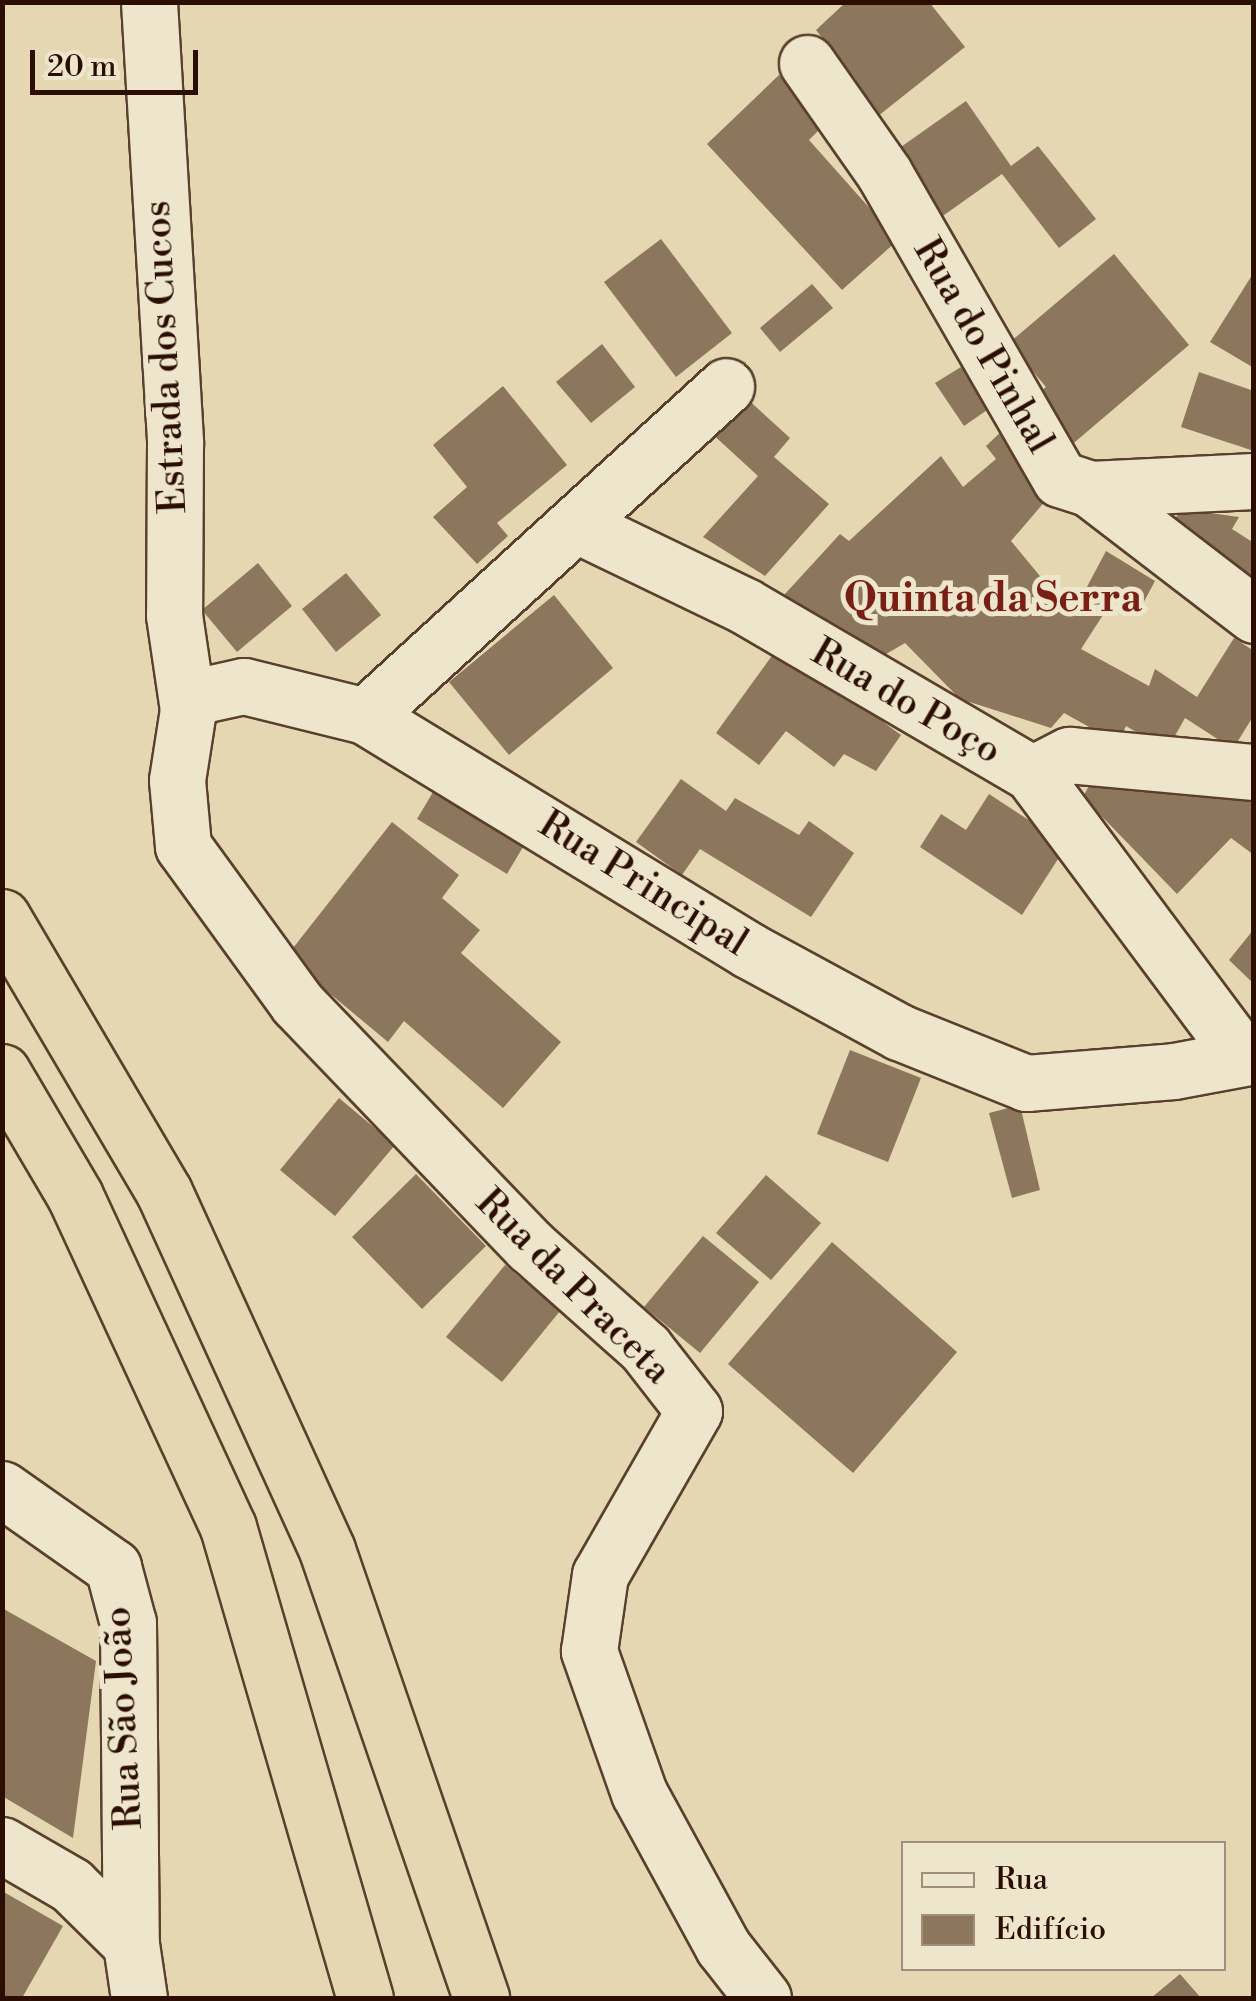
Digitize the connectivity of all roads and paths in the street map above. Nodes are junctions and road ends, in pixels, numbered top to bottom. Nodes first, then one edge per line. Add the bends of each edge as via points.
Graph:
1 (149, 2) edge
2 (808, 63) dead end
3 (726, 386) dead end
4 (1254, 481) edge
5 (1090, 489) junction
6 (579, 526) junction
7 (1254, 616) edge
8 (188, 710) junction
9 (365, 716) junction
10 (1254, 772) edge
11 (1032, 774) junction
12 (2, 917) edge
13 (1248, 1057) edge
14 (2, 1072) edge
15 (2, 1489) edge
16 (2, 1845) edge
17 (131, 1944) junction
18 (139, 1998) edge
19 (366, 1998) edge
20 (481, 1998) edge
21 (763, 1998) edge

1 - 8 street, Estrada dos Cucos via 175,444 174,615
2 - 5 street, Rua do Pinhal via 884,173 1060,480
3 - 6 street
4 - 5 street
5 - 7 street, Rua do Pinhal
6 - 9 street
6 - 11 street, Rua do Poço via 745,606
8 - 9 street, Rua Principal via 198,696 244,686
8 - 21 street, Rua da Praceta via 177,780 184,846 297,1003 530,1246 645,1348 694,1411 600,1575 589,1651 639,1792 723,1947
9 - 13 street, Rua Principal via 750,951 899,1032 1026,1084 1174,1072
10 - 11 street, Rua do Poço via 1069,756
11 - 13 street, Rua Principal
12 - 20 highway via 164,1192 326,1550
14 - 19 highway via 75,1196 228,1526
15 - 17 street, Rua São João via 113,1567 128,1622
16 - 17 street via 71,1885
17 - 18 street, Rua São João

